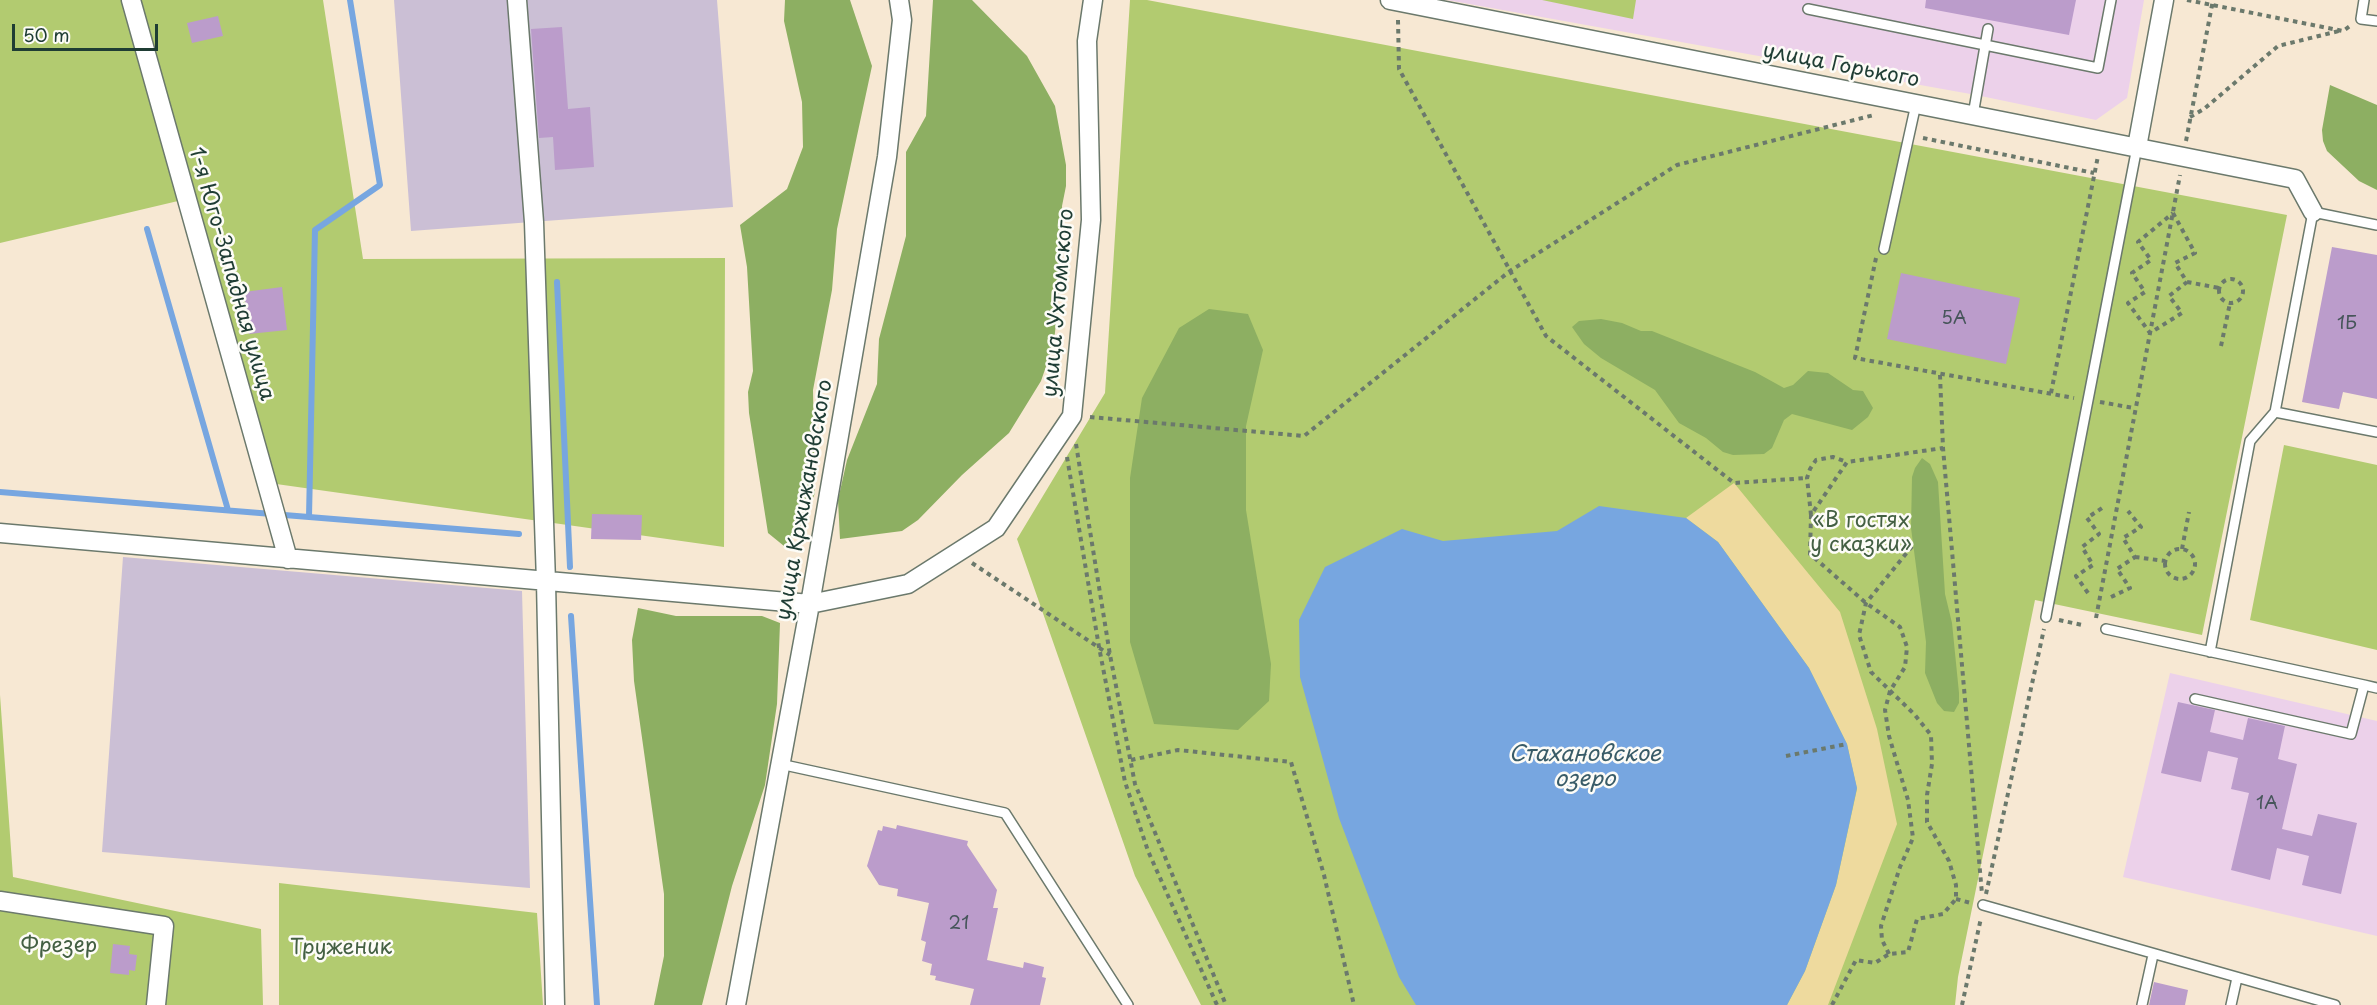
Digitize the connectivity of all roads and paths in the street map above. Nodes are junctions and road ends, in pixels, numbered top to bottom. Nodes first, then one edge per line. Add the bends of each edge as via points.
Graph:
1 (131, 0) edge
2 (517, 0) edge
3 (899, 0) edge
4 (1093, 0) edge
5 (2111, 0) edge
6 (2164, 0) edge
7 (2187, 0) edge
8 (2364, 0) edge
9 (1394, 1) edge
10 (2212, 2) edge
11 (1808, 9) dead end
12 (2361, 19) junction
13 (2377, 21) edge
14 (1988, 29) dead end
15 (2343, 31) junction
16 (1986, 45) junction
17 (1916, 104) junction
18 (1882, 113) dead end
19 (1973, 115) junction
20 (2190, 117) junction
21 (1909, 135) junction
22 (2101, 141) junction
23 (2136, 147) junction
24 (2183, 157) junction
25 (2094, 173) junction
26 (2173, 213) junction
27 (2313, 213) junction
28 (2377, 225) edge
29 (1884, 249) dead end
30 (1876, 257) dead end
31 (1510, 271) junction
32 (2187, 282) junction
33 (2219, 288) junction
34 (2230, 303) junction
35 (2150, 333) junction
36 (2221, 346) dead end
37 (1940, 375) junction
38 (2051, 393) junction
39 (2088, 400) junction
40 (2134, 408) junction
41 (2275, 412) junction
42 (1067, 422) junction
43 (2377, 432) edge
44 (1943, 448) junction
45 (1847, 462) junction
46 (1808, 478) junction
47 (2105, 506) dead end
48 (2128, 511) dead end
49 (2189, 512) dead end
50 (1811, 515) junction
51 (0, 533) edge
52 (1914, 544) dead end
53 (2182, 549) junction
54 (956, 553) junction
55 (2135, 557) junction
56 (288, 559) junction
57 (2165, 561) junction
58 (546, 582) junction
59 (2088, 593) dead end
60 (2111, 597) dead end
61 (1866, 603) junction
62 (810, 604) junction
63 (2046, 617) junction
64 (2082, 625) dead end
65 (2095, 627) dead end
66 (2106, 629) dead end
67 (1099, 647) junction
68 (2210, 652) junction
69 (1110, 655) junction
70 (2364, 685) junction
71 (2377, 688) edge
72 (1890, 691) junction
73 (2195, 699) dead end
74 (1847, 744) dead end
75 (1786, 756) dead end
76 (1131, 760) junction
77 (780, 765) junction
78 (0, 901) edge
79 (1983, 905) junction
80 (1889, 954) junction
81 (2153, 955) junction
82 (2237, 978) junction
83 (2317, 1003) edge
84 (156, 1005) edge
85 (555, 1005) edge
86 (736, 1005) edge
87 (1128, 1005) edge
88 (1217, 1005) edge
89 (1226, 1005) edge
90 (1354, 1005) edge
91 (1832, 1005) edge
92 (1962, 1005) edge
93 (2142, 1005) edge
94 (2231, 1005) edge
95 (2335, 1005) edge

1 - 56 street, 1-я Юго-Западная улица
2 - 58 street via 534,222
3 - 62 street, улица Кржижановского via 902,20 887,157
4 - 42 street, улица Ухтомского via 1088,41 1091,220
5 - 16 lane via 2098,68
6 - 23 street
7 - 10 path
8 - 12 lane
9 - 17 street, улица Горького
9 - 31 path via 1399,69
10 - 15 path
10 - 20 path
11 - 16 lane
12 - 13 lane
12 - 15 path
14 - 16 lane
15 - 20 path via 2278,46
16 - 19 lane
17 - 19 street, улица Горького
17 - 21 lane
18 - 31 path via 1677,165
19 - 22 street, улица Горького
20 - 24 path
21 - 25 path
21 - 29 lane
22 - 23 street, улица Горького
22 - 25 path
23 - 24 street, улица Горького
23 - 39 lane
24 - 26 path
24 - 27 street, улица Горького via 2295,179
25 - 38 path
26 - 32 path via 2195,253 2175,263
26 - 35 path
26 - 35 path via 2138,242 2151,260 2132,273 2145,292 2128,303
27 - 28 lane
27 - 41 lane
30 - 37 path via 1855,358
31 - 42 path via 1304,436
31 - 46 path via 1546,336 1734,483
32 - 33 path
32 - 35 path via 2169,296 2182,313
33 - 34 path via 2223,301
33 - 34 path via 2227,279 2239,281 2244,293
34 - 36 path
35 - 40 path
37 - 38 path
37 - 44 path
38 - 39 path
39 - 40 path
39 - 63 lane
40 - 65 path
41 - 43 lane
41 - 68 lane via 2250,441
42 - 54 street, улица Ухтомского via 996,528
42 - 67 path
42 - 69 path
44 - 45 path
44 - 79 path
45 - 46 path via 1833,457 1816,460
45 - 50 path
46 - 50 path
47 - 59 path via 2087,518 2099,534 2082,547 2093,565 2076,576
48 - 55 path via 2141,527 2123,538
49 - 53 path
50 - 61 path via 1810,554
51 - 56 street, улица Ухтомского
52 - 61 path
53 - 57 path via 2175,550
53 - 57 path via 2194,559 2192,574 2178,579 2170,576
54 - 62 street, улица Ухтомского via 908,584
54 - 67 path
55 - 57 path
55 - 60 path via 2117,569 2130,588
56 - 58 street, улица Ухтомского
58 - 62 street, улица Ухтомского
58 - 85 street
61 - 72 path via 1859,635 1871,672
61 - 72 path via 1899,627 1907,647 1905,667
62 - 77 street, улица Кржижановского
63 - 64 path
63 - 79 path
66 - 68 lane
67 - 69 path
67 - 88 path via 1125,782 1148,851
68 - 70 lane
69 - 76 path
70 - 71 lane
70 - 73 lane via 2351,734
72 - 80 path via 1886,710 1889,736 1908,800 1913,838 1899,867 1881,926
72 - 80 path via 1931,735 1927,822 1949,861 1956,899 1943,914 1917,919 1908,952
74 - 75 path
76 - 89 path via 1135,784
76 - 90 path via 1178,750 1291,762 1324,875
77 - 86 street, улица Кржижановского
77 - 87 lane via 1005,813
78 - 84 street via 164,926
79 - 81 lane
79 - 92 path
80 - 91 path via 1875,963 1856,960
81 - 82 lane
81 - 93 lane
82 - 83 lane
82 - 94 lane
83 - 95 lane

